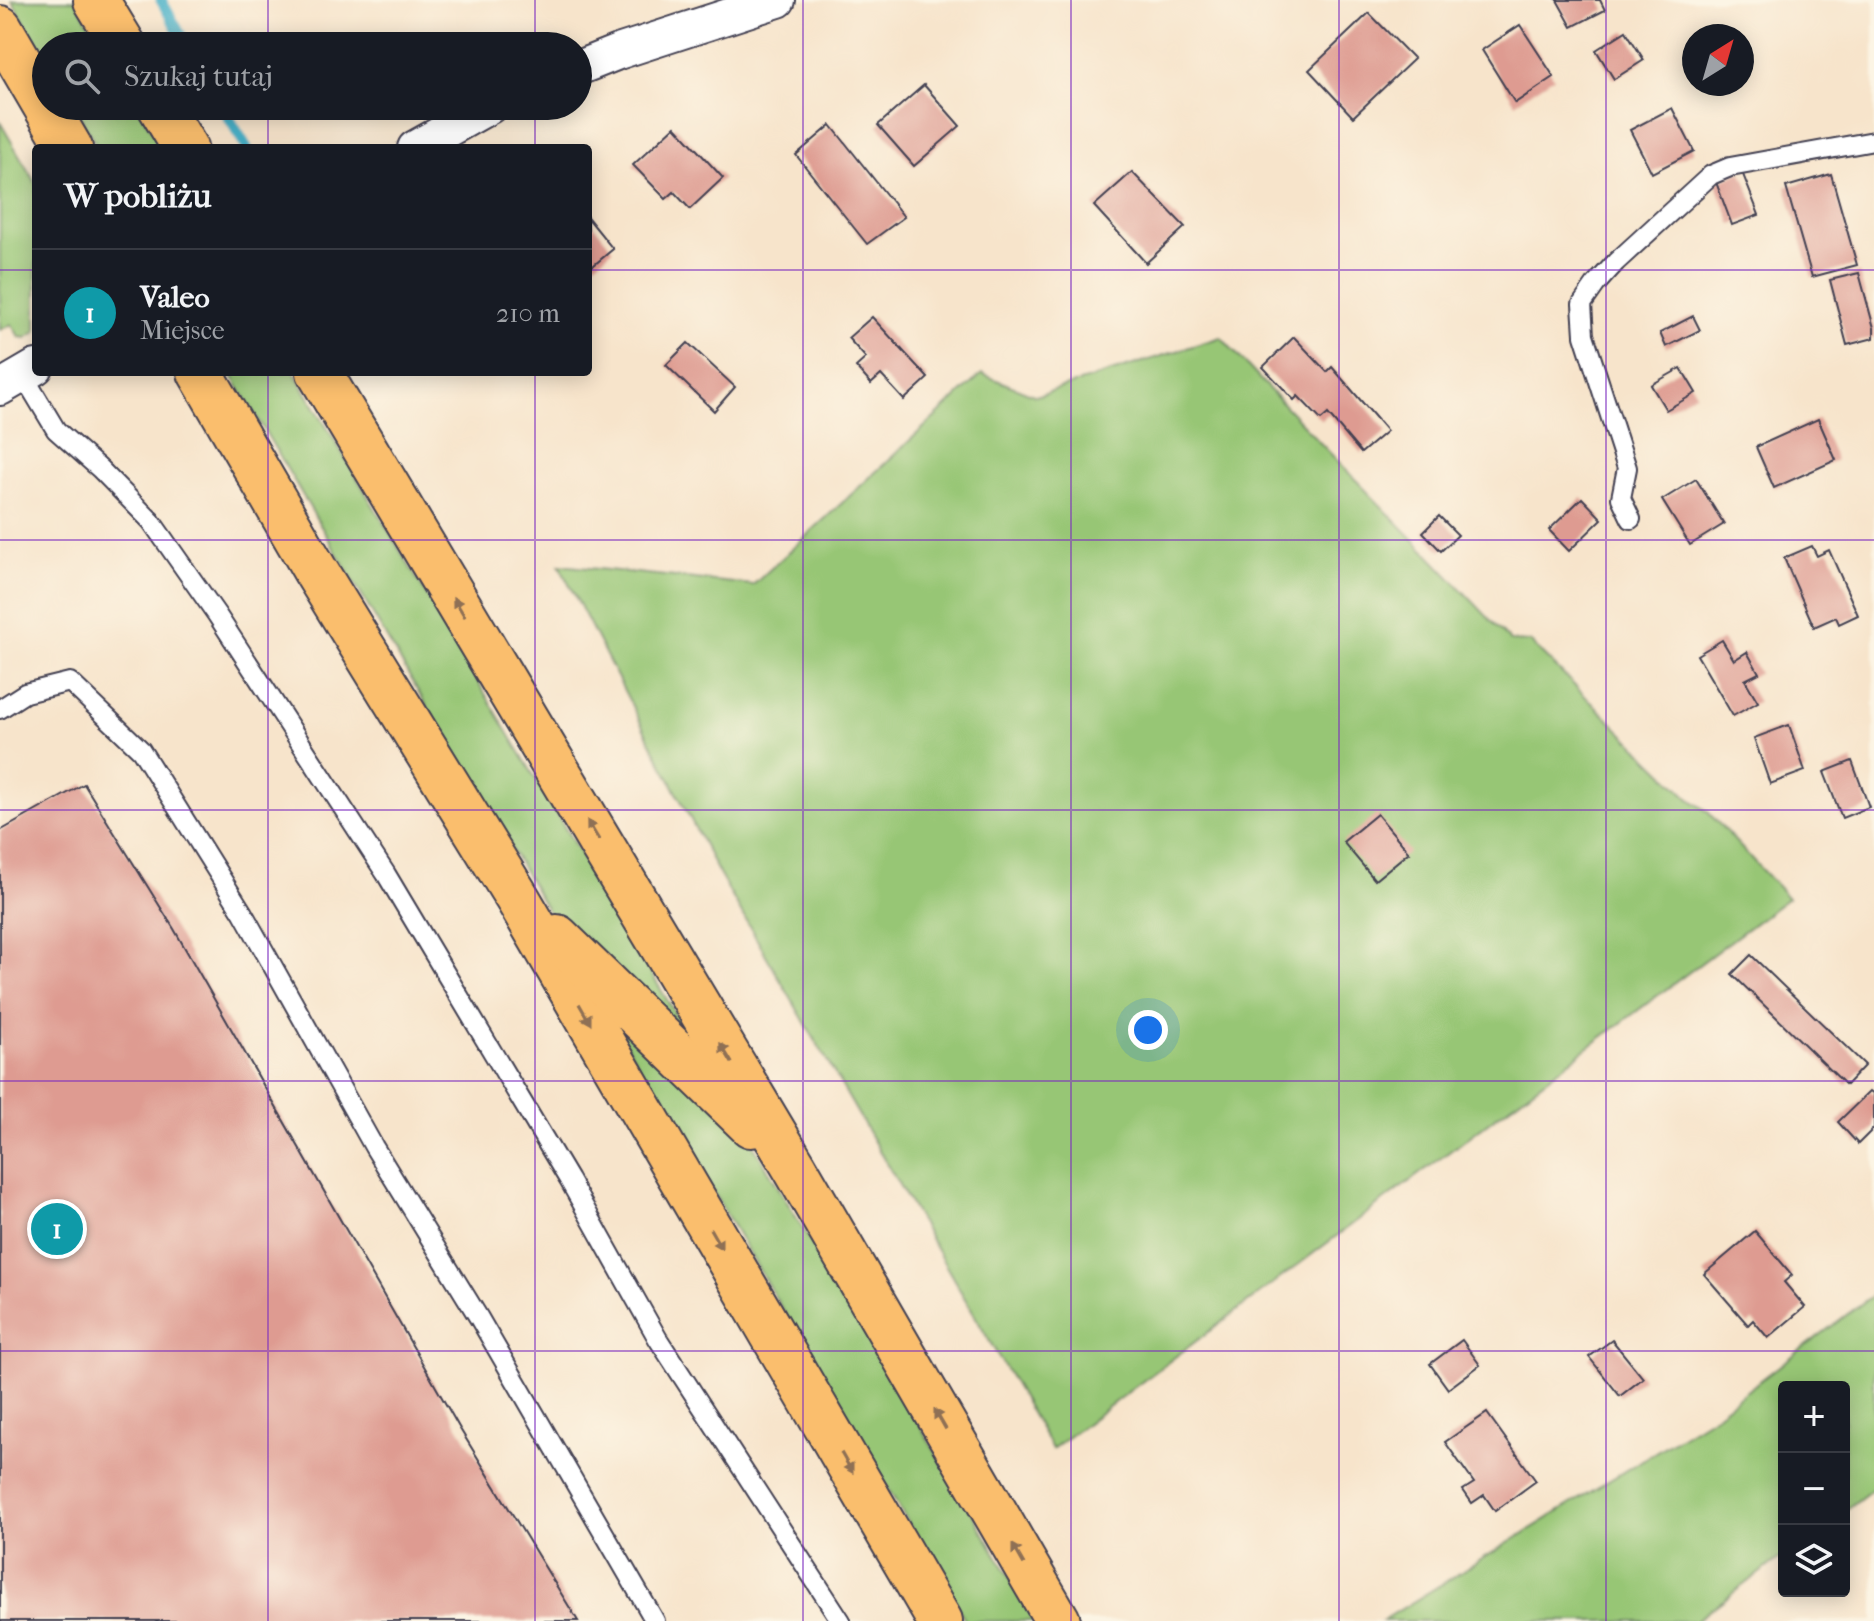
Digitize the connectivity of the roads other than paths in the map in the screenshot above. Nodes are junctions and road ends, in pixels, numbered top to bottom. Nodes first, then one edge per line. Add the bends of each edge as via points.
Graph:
1 (96, 0) edge
2 (778, 0) edge
3 (0, 28) edge
4 (115, 32) edge
5 (592, 62) edge
6 (32, 83) edge
7 (54, 120) edge
8 (168, 120) edge
9 (465, 120) edge
10 (1874, 141) edge
11 (68, 144) edge
12 (183, 144) edge
13 (422, 144) edge
14 (202, 376) edge
15 (321, 376) edge
16 (12, 381) edge
17 (1631, 519) dead end
18 (0, 709) edge
19 (518, 899) junction
20 (795, 1168) junction
21 (655, 1621) edge
22 (841, 1621) edge
23 (940, 1621) edge
24 (1058, 1621) edge

1 - 4 highway
2 - 5 street
3 - 6 highway
7 - 11 highway
8 - 12 highway
9 - 13 street
10 - 17 lane via 1744,164 1711,175 1616,262 1582,304 1584,335 1627,468 1621,498
14 - 19 highway
20 -> 15 highway
16 - 22 lane via 151,521 226,628 386,874 658,1339
18 - 21 lane via 25,693 70,682 141,750 243,913 374,1147
19 - 20 highway
19 -> 23 highway
24 -> 20 highway

